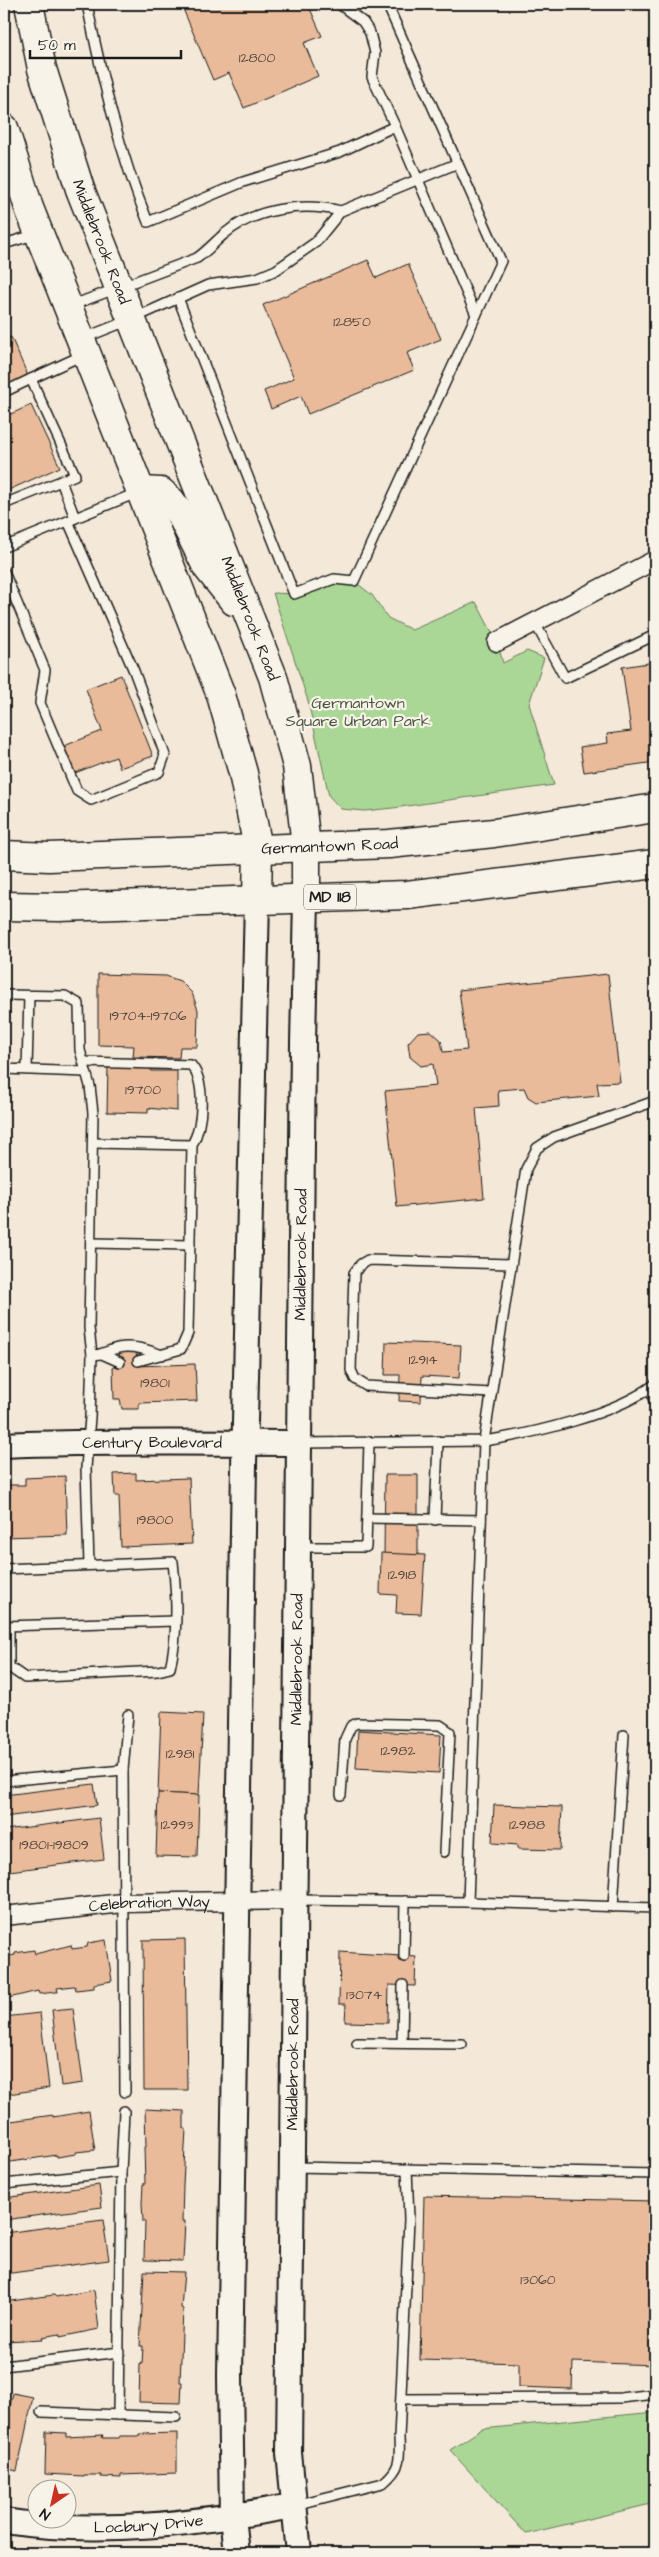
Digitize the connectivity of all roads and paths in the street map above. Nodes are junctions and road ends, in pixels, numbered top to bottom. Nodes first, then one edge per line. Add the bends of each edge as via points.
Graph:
1 (29, 4) edge
2 (87, 4) edge
3 (340, 4) edge
4 (388, 4) edge
5 (394, 126) junction
6 (4, 128) edge
7 (458, 163) junction
8 (418, 179) junction
9 (341, 211) junction
10 (39, 233) junction
11 (4, 244) edge
12 (120, 288) junction
13 (178, 298) junction
14 (68, 306) junction
15 (476, 315) junction
16 (132, 319) junction
17 (84, 346) junction
18 (30, 379) junction
19 (4, 392) edge
20 (61, 481) junction
21 (142, 491) junction
22 (4, 504) edge
23 (72, 519) junction
24 (4, 547) edge
25 (654, 564) edge
26 (4, 572) edge
27 (249, 617) junction
28 (535, 623) junction
29 (655, 636) edge
30 (496, 642) dead end
31 (655, 808) edge
32 (306, 846) junction
33 (258, 848) junction
34 (4, 855) edge
35 (655, 864) edge
36 (306, 898) junction
37 (257, 900) junction
38 (4, 906) edge
39 (4, 995) edge
40 (29, 996) junction
41 (84, 1062) junction
42 (4, 1069) edge
43 (27, 1069) junction
44 (86, 1072) junction
45 (655, 1101) edge
46 (93, 1143) junction
47 (192, 1145) junction
48 (92, 1242) junction
49 (190, 1245) junction
50 (511, 1264) junction
51 (92, 1355) junction
52 (104, 1355) junction
53 (162, 1355) junction
54 (138, 1361) dead end
55 (120, 1362) dead end
56 (652, 1386) edge
57 (491, 1393) junction
58 (655, 1404) edge
59 (369, 1441) junction
60 (438, 1441) junction
61 (484, 1441) junction
62 (89, 1442) junction
63 (244, 1443) junction
64 (299, 1443) junction
65 (4, 1445) edge
66 (367, 1518) junction
67 (435, 1520) junction
68 (481, 1520) junction
69 (298, 1547) junction
70 (89, 1565) junction
71 (4, 1569) edge
72 (175, 1622) junction
73 (4, 1626) edge
74 (128, 1715) dead end
75 (624, 1736) dead end
76 (123, 1770) junction
77 (4, 1781) edge
78 (342, 1795) dead end
79 (444, 1852) dead end
80 (296, 1900) junction
81 (237, 1901) junction
82 (405, 1902) junction
83 (468, 1902) junction
84 (123, 1903) junction
85 (613, 1907) junction
86 (655, 1908) edge
87 (4, 1916) edge
88 (404, 1956) dead end
89 (403, 1986) dead end
90 (357, 2043) dead end
91 (402, 2043) junction
92 (462, 2044) dead end
93 (125, 2092) dead end
94 (124, 2111) dead end
95 (293, 2167) junction
96 (407, 2169) junction
97 (121, 2172) junction
98 (655, 2174) edge
99 (4, 2184) edge
100 (120, 2352) junction
101 (4, 2366) edge
102 (655, 2394) edge
103 (402, 2399) junction
104 (41, 2412) dead end
105 (118, 2415) junction
106 (176, 2417) dead end
107 (294, 2506) junction
108 (232, 2517) junction
109 (4, 2521) edge
110 (236, 2553) edge
111 (299, 2553) edge

1 - 12 main road, Middlebrook Road via 42,69 77,180
2 - 5 lane via 105,90 132,182 148,222 243,182 340,152
3 - 5 lane via 363,22 370,32 375,53 372,77
4 - 7 lane
5 - 8 lane
6 - 10 main road
7 - 8 lane
7 - 15 lane via 501,261
8 - 9 lane
8 - 15 lane
9 - 12 lane via 298,207 267,213 244,222 197,258
9 - 13 lane via 316,242 276,270 257,278 208,285
10 - 11 lane
10 - 14 main road
12 - 14 lane
12 - 16 main road, Middlebrook Road
13 - 15 lane via 294,594 334,578 354,581
13 - 16 lane
14 - 17 main road
16 - 17 lane
16 - 27 main road, Middlebrook Road
17 - 18 lane
17 - 21 main road
18 - 19 lane
18 - 20 lane via 75,475
20 - 22 lane
20 - 23 lane
21 - 23 lane
21 - 27 main road via 161,492 171,501 207,567
21 - 33 main road via 221,695 243,773
23 - 24 lane
23 - 26 lane via 166,755 159,772 91,800 77,791 40,703 45,670
25 - 28 street
27 - 32 main road, Middlebrook Road via 273,677 297,766
28 - 29 lane via 565,678
28 - 30 street
31 - 32 main road, Germantown Road via 466,836 389,844
32 - 33 main road, Germantown Road
32 - 36 main road, Middlebrook Road
33 - 34 main road, Germantown Road via 49,857
33 - 37 main road
35 - 36 main road, MD 118 via 407,895
36 - 37 main road, MD 118
36 - 64 main road, Middlebrook Road
37 - 38 main road, MD 118
37 - 63 main road
39 - 40 lane
40 - 41 lane via 65,996 79,1004 80,1050
40 - 43 lane
41 - 44 lane
41 - 47 lane via 191,1065 198,1073 200,1091 200,1125
42 - 43 lane
43 - 44 lane
44 - 46 lane via 93,1113
45 - 50 lane via 554,1137 537,1148 526,1169
46 - 47 lane
46 - 48 lane
47 - 49 lane
48 - 49 lane
48 - 51 lane
49 - 53 lane via 188,1333 185,1343 174,1352
50 - 57 lane
50 - 57 lane via 368,1260 354,1273 351,1370 355,1379 366,1386
51 - 52 lane
51 - 62 lane
52 - 53 lane via 118,1348 142,1348
52 - 55 lane
53 - 54 lane
56 - 58 lane
56 - 61 lane via 595,1413
57 - 61 lane
59 - 60 lane
59 - 64 lane
59 - 66 lane
60 - 61 lane
60 - 67 lane
61 - 68 lane
62 - 63 main road, Century Boulevard
62 - 65 main road, Century Boulevard
62 - 70 lane via 86,1468
63 - 64 main road, Century Boulevard
63 - 81 main road
64 - 69 main road, Middlebrook Road
66 - 67 lane
66 - 69 lane via 366,1547
67 - 68 lane
68 - 83 lane
69 - 80 main road, Middlebrook Road
70 - 71 lane
70 - 72 lane via 173,1562
72 - 73 lane
72 - 73 lane via 170,1668 35,1678 26,1678 9,1667 9,1631
74 - 76 lane
75 - 85 lane
76 - 77 lane
76 - 84 lane
78 - 79 lane via 345,1740 350,1726 357,1723 440,1725 450,1732
80 - 81 street, Celebration Way
80 - 82 lane
80 - 95 main road, Middlebrook Road
81 - 84 street, Celebration Way
81 - 108 main road via 230,2376
82 - 83 lane
82 - 88 lane
83 - 85 lane
84 - 87 street, Celebration Way
84 - 93 lane
85 - 86 lane
89 - 91 lane
90 - 91 lane
91 - 92 lane
94 - 97 lane
95 - 96 lane
95 - 107 main road, Middlebrook Road via 289,2453
96 - 98 lane
96 - 103 lane via 409,2219
97 - 99 lane
97 - 100 lane
100 - 101 lane
100 - 105 lane
102 - 103 lane via 621,2398
103 - 107 lane via 400,2459 394,2474 383,2483
104 - 105 lane
105 - 106 lane
107 - 108 main road, Locbury Drive
107 - 111 main road, Middlebrook Road
108 - 109 main road, Locbury Drive via 117,2528 71,2528
108 - 110 main road

